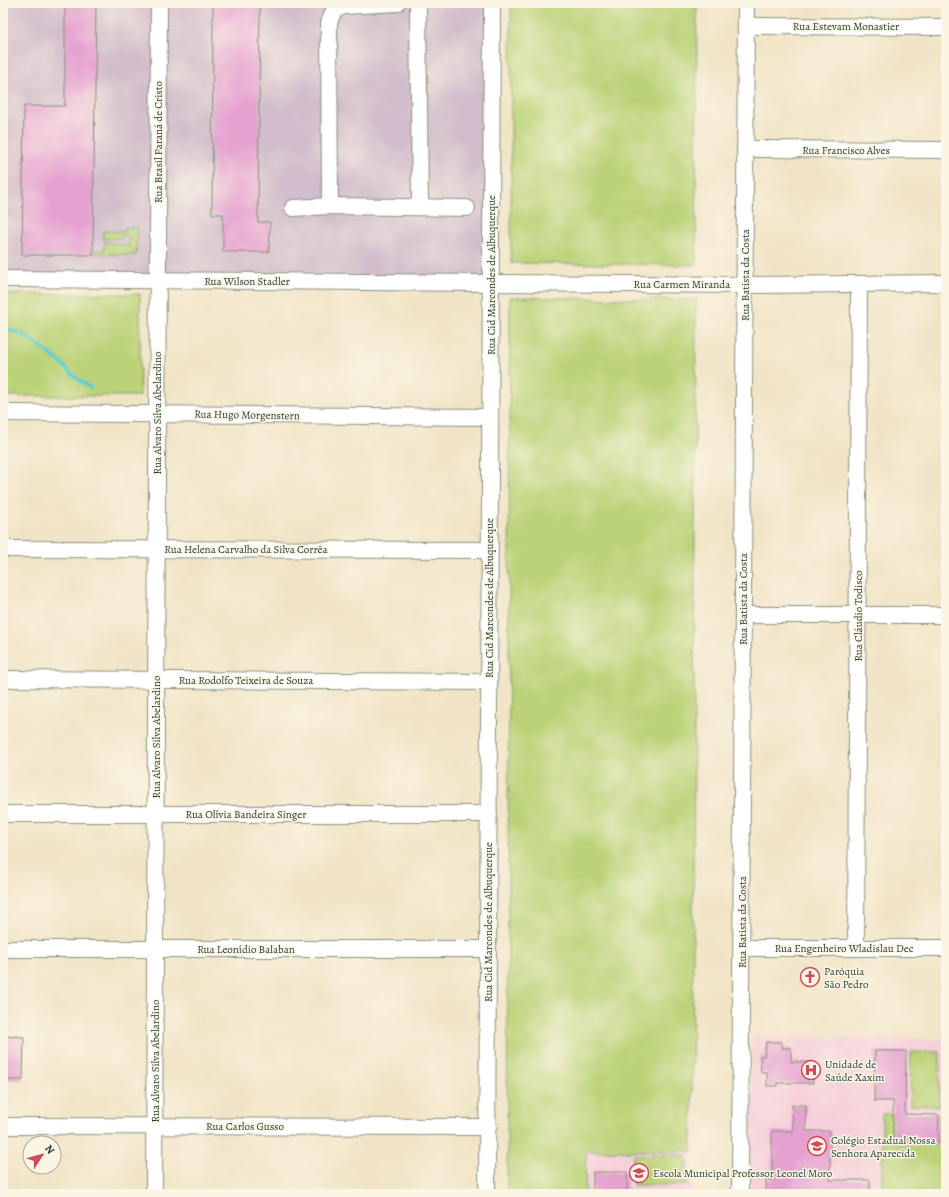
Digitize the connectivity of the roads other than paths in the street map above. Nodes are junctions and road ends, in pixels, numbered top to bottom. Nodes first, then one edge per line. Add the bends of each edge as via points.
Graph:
1 (159, 3) edge
2 (397, 3) edge
3 (418, 3) edge
4 (492, 3) edge
5 (746, 3) edge
6 (746, 26) junction
7 (946, 27) edge
8 (745, 149) junction
9 (946, 150) edge
10 (330, 206) junction
11 (420, 207) junction
12 (293, 208) dead end
13 (467, 208) dead end
14 (3, 279) edge
15 (158, 280) junction
16 (491, 282) junction
17 (946, 283) edge
18 (859, 284) junction
19 (745, 285) junction
20 (3, 413) edge
21 (157, 414) junction
22 (490, 417) junction
23 (3, 549) edge
24 (157, 549) junction
25 (490, 550) junction
26 (743, 615) junction
27 (858, 615) junction
28 (946, 615) edge
29 (3, 679) edge
30 (156, 680) junction
31 (489, 682) junction
32 (3, 814) edge
33 (156, 814) junction
34 (489, 814) junction
35 (742, 948) junction
36 (856, 948) junction
37 (946, 948) edge
38 (3, 949) edge
39 (155, 949) junction
40 (488, 949) junction
41 (3, 1126) edge
42 (154, 1126) junction
43 (488, 1127) junction
44 (154, 1194) edge
45 (487, 1194) edge
46 (740, 1194) edge

1 - 15 street, Rua Brasil Paraná de Cristo
2 - 10 street via 344,6 334,10 329,23
3 - 11 street
4 - 16 street, Rua Cid Marcondes de Albuquerque
5 - 6 street, Rua Batista da Costa
6 - 7 street, Rua Estevam Monastier
6 - 8 street, Rua Batista da Costa
8 - 9 street, Rua Francisco Alves
8 - 19 street, Rua Batista da Costa
10 - 11 street
10 - 12 street
11 - 13 street
14 - 15 street, Rua Wilson Stadler
15 - 16 street, Rua Wilson Stadler
15 - 21 street, Rua Alvaro Silva Abelardino
16 - 19 street, Rua Carmen Miranda
16 - 22 street, Rua Cid Marcondes de Albuquerque
17 - 18 street, Rua Carmen Miranda
18 - 19 street, Rua Carmen Miranda
18 - 27 street, Rua Cláudio Todisco
19 - 26 street, Rua Batista da Costa
20 - 21 street, Rua Hugo Morgenstern
21 - 22 street, Rua Hugo Morgenstern
21 - 24 street, Rua Alvaro Silva Abelardino
22 - 25 street, Rua Cid Marcondes de Albuquerque
23 - 24 street, Rua Helena Carvalho da Silva Corrêa
24 - 25 street, Rua Helena Carvalho da Silva Corrêa
24 - 30 street, Rua Alvaro Silva Abelardino
25 - 31 street, Rua Cid Marcondes de Albuquerque
26 - 27 street
26 - 35 street, Rua Batista da Costa
27 - 28 street
27 - 36 street, Rua Cláudio Todisco
29 - 30 street, Rua Rodolfo Teixeira de Souza
30 - 31 street, Rua Rodolfo Teixeira de Souza
30 - 33 street, Rua Alvaro Silva Abelardino
31 - 34 street, Rua Cid Marcondes de Albuquerque
32 - 33 street, Rua Olívia Bandeira Singer
33 - 34 street, Rua Olívia Bandeira Singer
33 - 39 street, Rua Alvaro Silva Abelardino
34 - 40 street, Rua Cid Marcondes de Albuquerque
35 - 36 street, Rua Engenheiro Wladislau Dec
35 - 46 street, Rua Batista da Costa
36 - 37 street, Rua Engenheiro Wladislau Dec
38 - 39 street, Rua Leonídio Balaban
39 - 40 street, Rua Leonídio Balaban
39 - 42 street, Rua Alvaro Silva Abelardino
40 - 43 street, Rua Cid Marcondes de Albuquerque
41 - 42 street, Rua Carlos Gusso
42 - 43 street, Rua Carlos Gusso
42 - 44 street, Rua Alvaro Silva Abelardino
43 - 45 street, Rua Cid Marcondes de Albuquerque

